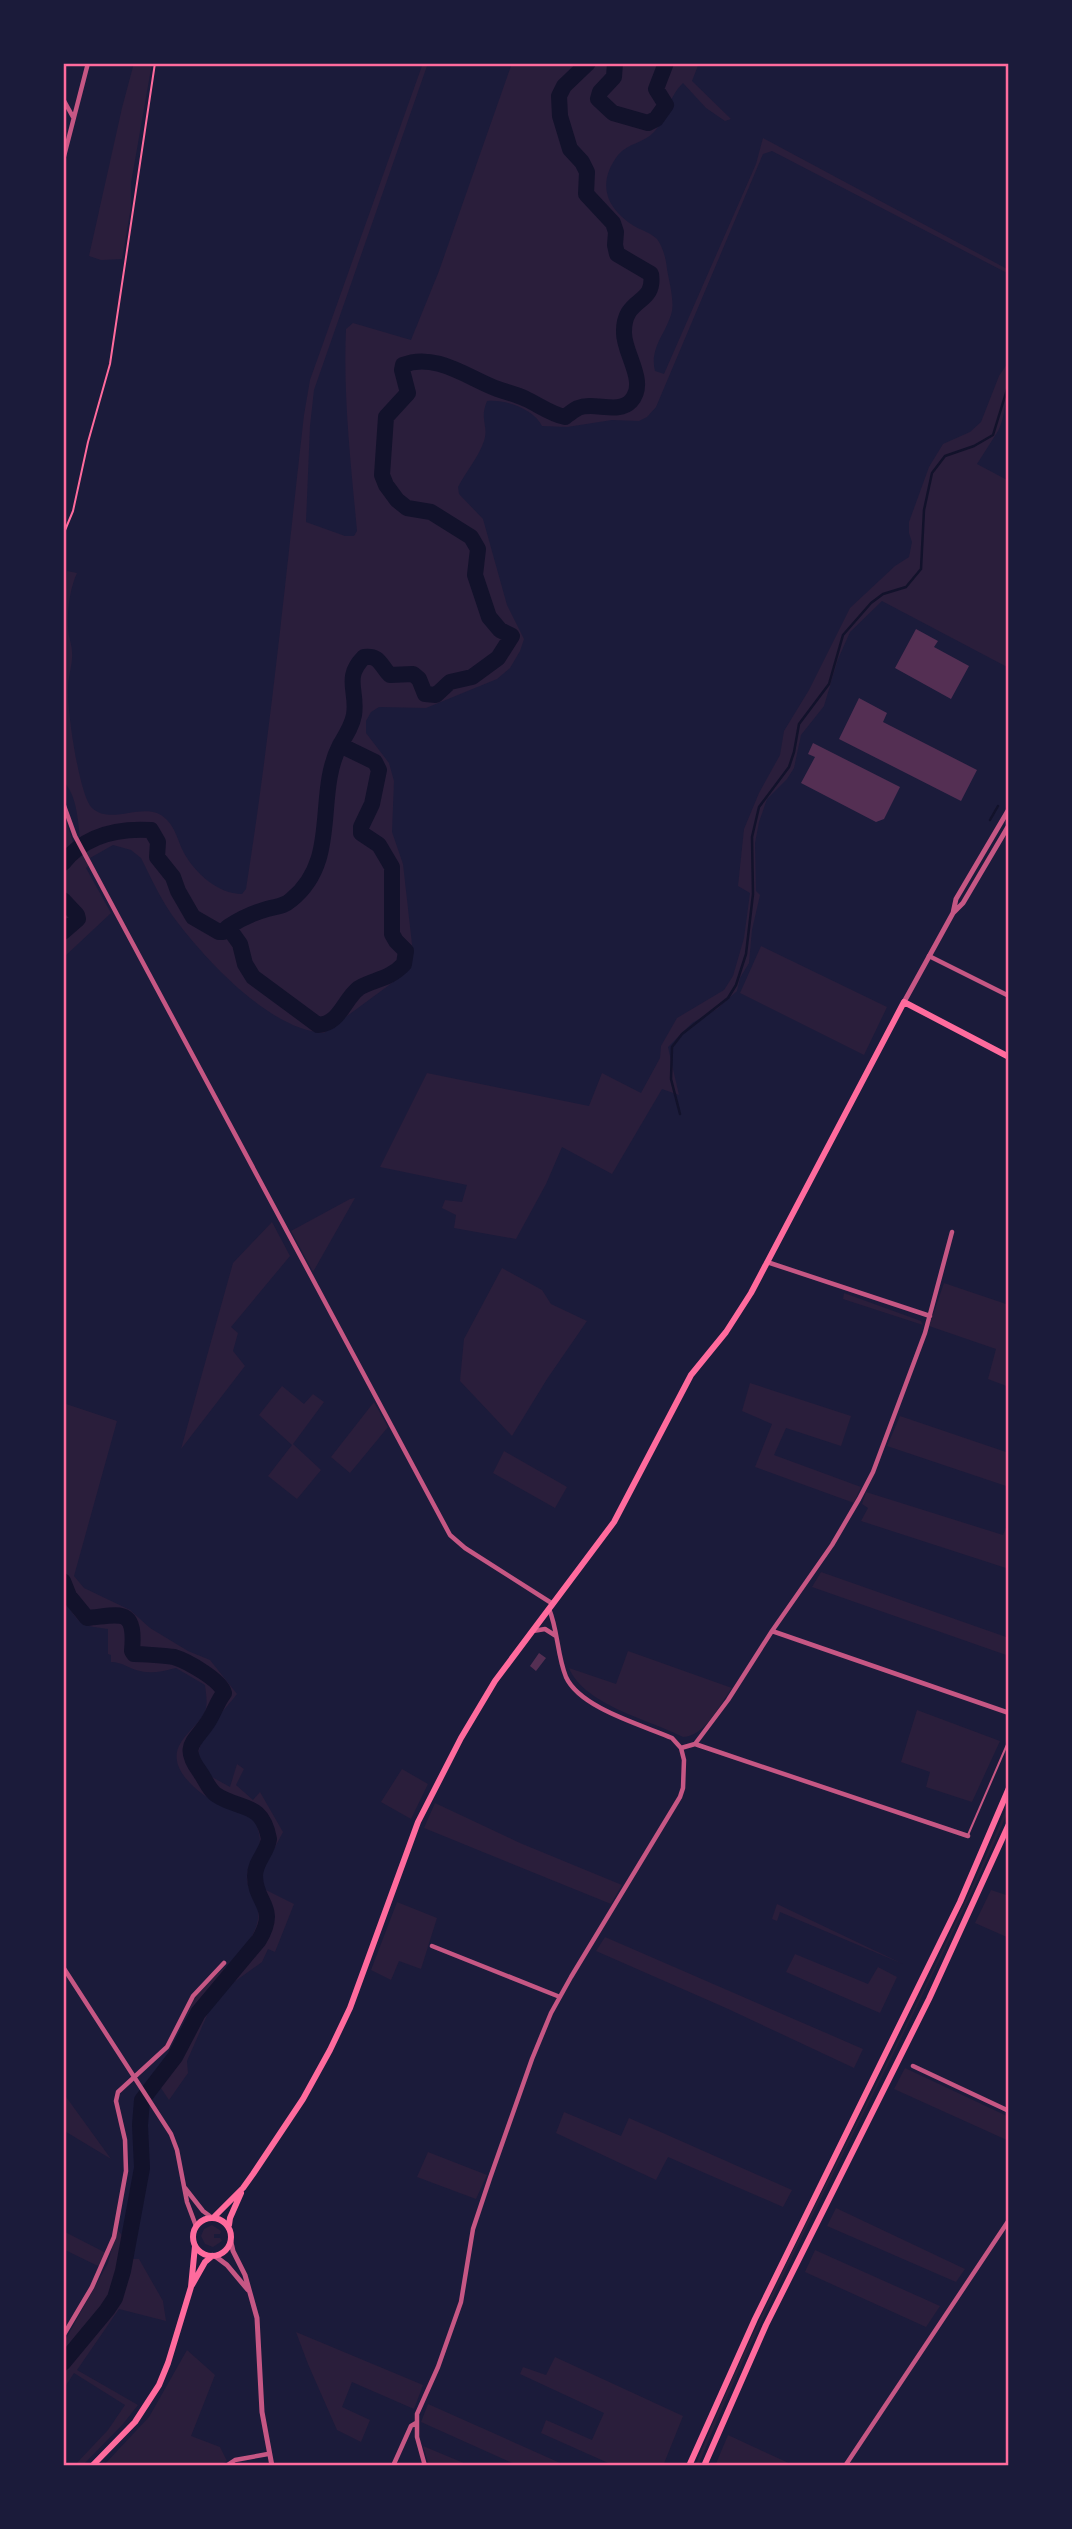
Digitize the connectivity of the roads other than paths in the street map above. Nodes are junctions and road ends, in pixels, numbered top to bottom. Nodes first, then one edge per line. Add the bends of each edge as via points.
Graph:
1 (88, 63) edge
2 (63, 99) edge
3 (74, 118) junction
4 (63, 160) edge
5 (63, 803) edge
6 (1009, 809) edge
7 (1009, 825) edge
8 (953, 913) junction
9 (929, 956) junction
10 (1009, 996) edge
11 (904, 1002) junction
12 (1009, 1057) edge
13 (952, 1232) dead end
14 (767, 1262) junction
15 (930, 1317) junction
16 (551, 1606) junction
17 (772, 1631) junction
18 (532, 1632) junction
19 (556, 1636) junction
20 (1009, 1713) edge
21 (1009, 1740) edge
22 (695, 1744) junction
23 (681, 1748) junction
24 (1009, 1788) edge
25 (1009, 1824) edge
26 (968, 1836) joint
27 (432, 1946) dead end
28 (224, 1963) dead end
29 (63, 1967) edge
30 (560, 1997) junction
31 (913, 2066) dead end
32 (136, 2077) junction
33 (1009, 2111) edge
34 (185, 2188) junction
35 (243, 2188) junction
36 (213, 2217) junction
37 (1009, 2220) edge
38 (196, 2226) junction
39 (229, 2227) junction
40 (231, 2242) junction
41 (195, 2246) junction
42 (214, 2256) junction
43 (191, 2287) junction
44 (250, 2292) junction
45 (63, 2336) edge
46 (416, 2424) junction
47 (268, 2454) junction
48 (92, 2466) edge
49 (226, 2466) edge
50 (272, 2466) edge
51 (393, 2466) edge
52 (425, 2466) edge
53 (689, 2466) edge
54 (704, 2466) edge
55 (845, 2466) edge

1 - 3 street
2 - 3 street
3 - 4 street
5 - 16 street via 92,869 450,1535
6 - 8 street via 956,899
7 - 8 street
8 - 9 street
9 - 10 street
9 - 11 street
11 - 12 main road
11 - 14 main road
13 - 15 street
14 - 15 street
14 - 16 main road via 739,1313 691,1375 614,1522
15 - 17 street via 865,1487 832,1545
16 - 18 main road
16 - 19 street
17 - 20 street
17 - 22 street
18 - 19 street via 545,1629
18 - 35 main road via 495,1681 436,1783 352,2005 303,2099
19 - 23 street via 567,1679 581,1697 672,1738
21 - 26 lane
22 - 23 street
22 - 26 street
23 - 30 street via 685,1774 677,1803
24 - 53 main road via 960,1902 754,2319
25 - 54 main road via 929,1999 766,2325
27 - 30 street
28 - 32 street via 193,1996 167,2047
29 - 32 street
30 - 46 street via 490,2178 473,2229 461,2302
31 - 33 street
32 - 34 street via 171,2134
32 - 45 street via 117,2096 126,2171 114,2237
34 - 36 street
34 - 38 street
35 - 36 main road
35 - 39 main road
36 - 38 main road
36 - 39 main road
37 - 55 street
38 - 41 main road
39 - 40 main road
40 - 42 main road
40 - 44 street
41 - 42 main road
41 - 43 main road
42 - 43 main road via 205,2262
42 - 44 street
43 - 48 main road via 169,2363 153,2396 135,2422
44 - 47 street via 259,2329
46 - 51 street
46 - 52 street
47 - 49 street
47 - 50 street

